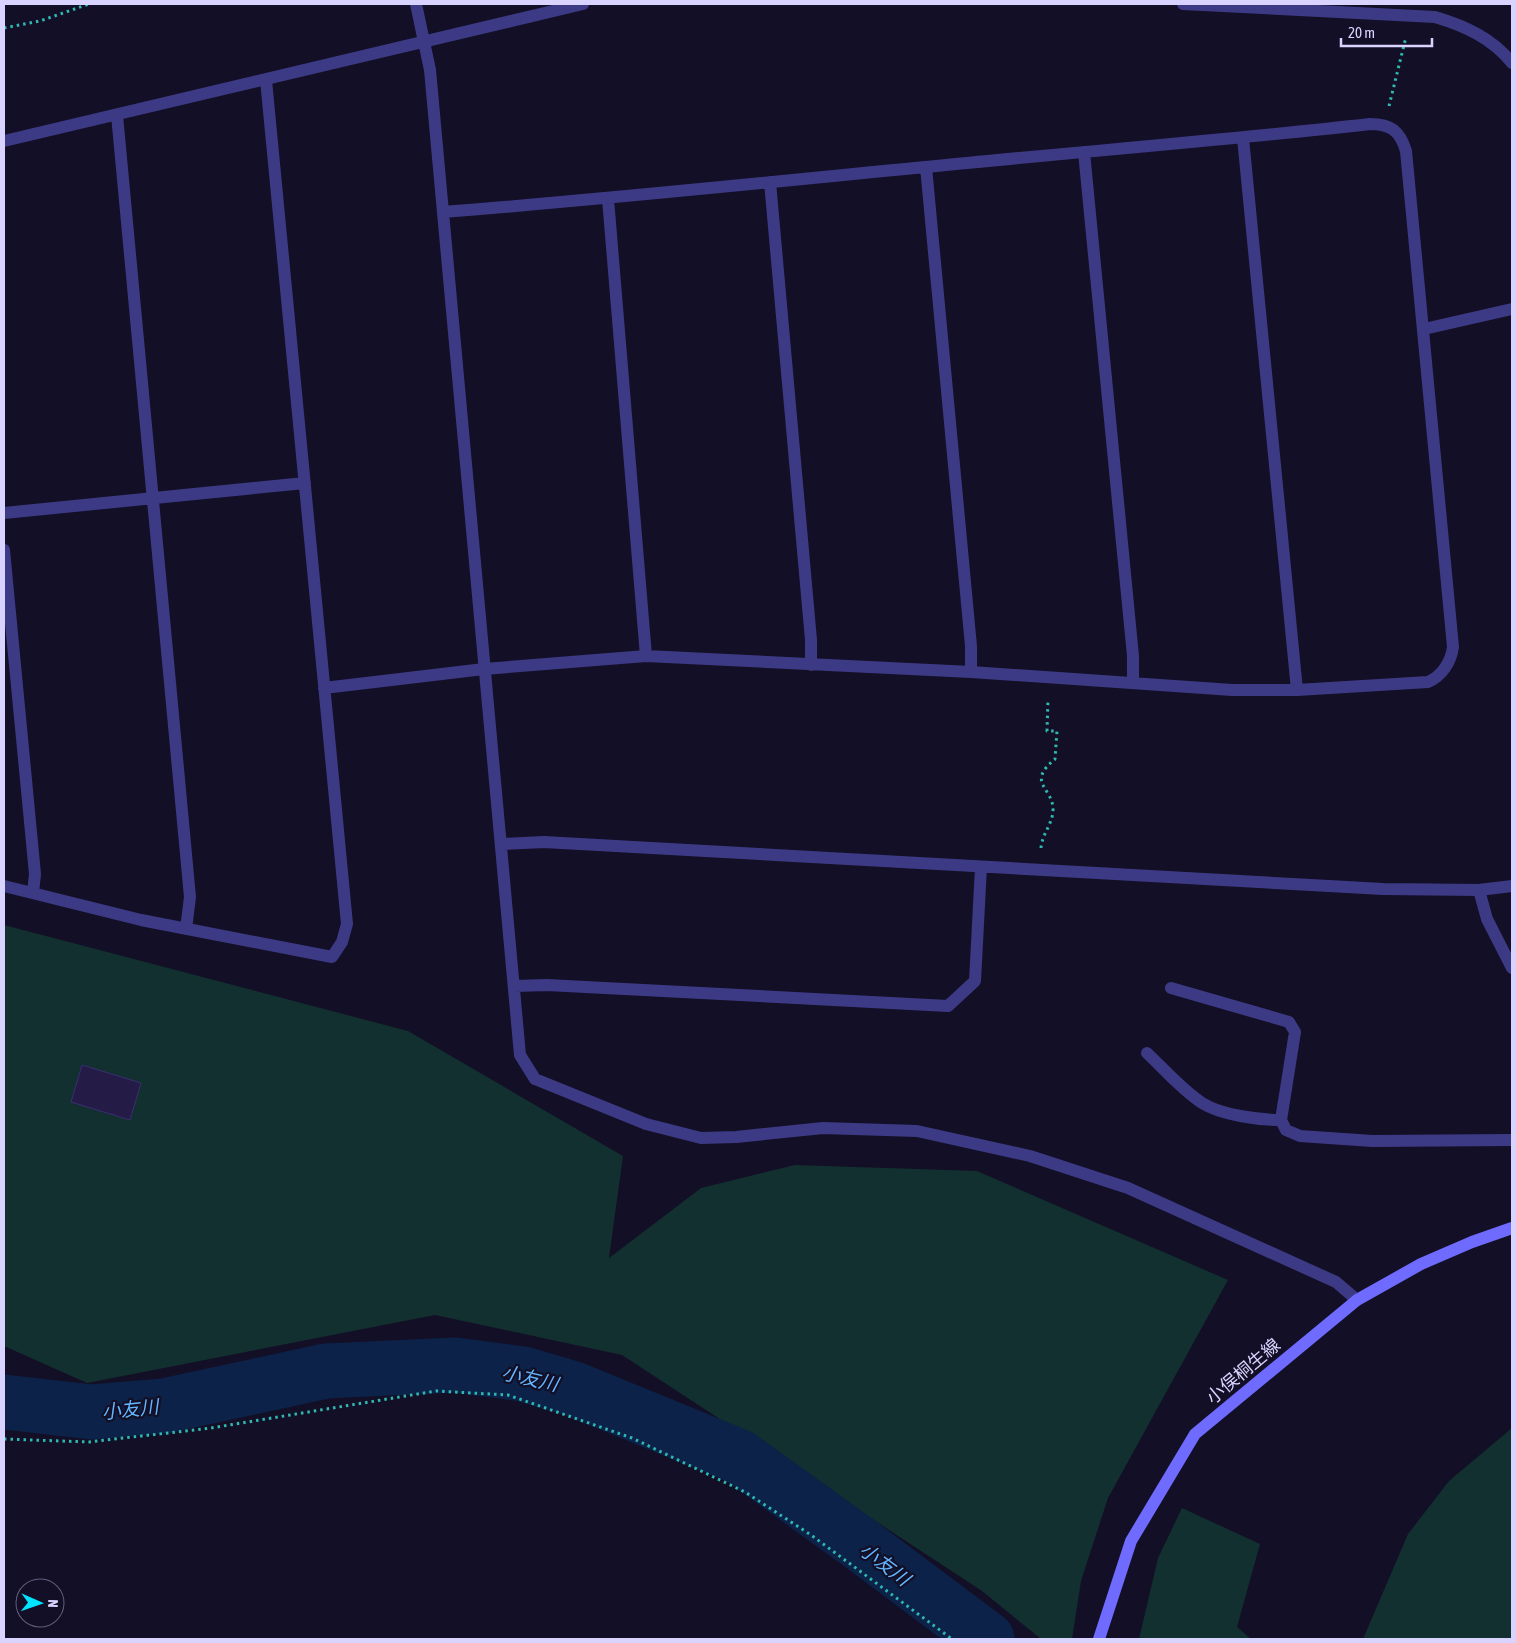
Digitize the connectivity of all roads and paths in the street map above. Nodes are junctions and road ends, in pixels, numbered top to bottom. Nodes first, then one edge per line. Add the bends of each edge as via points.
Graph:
1 (89, 4) edge
2 (416, 4) edge
3 (583, 4) edge
4 (1183, 4) edge
5 (4, 28) edge
6 (1408, 31) dead end
7 (424, 41) junction
8 (1512, 63) edge
9 (266, 80) junction
10 (1389, 109) dead end
11 (117, 115) junction
12 (1243, 138) junction
13 (4, 141) edge
14 (1084, 152) junction
15 (926, 167) junction
16 (770, 182) junction
17 (608, 199) junction
18 (443, 212) junction
19 (1512, 310) edge
20 (1424, 329) junction
21 (305, 483) junction
22 (152, 499) junction
23 (4, 513) edge
24 (4, 550) edge
25 (646, 656) junction
26 (811, 665) junction
27 (484, 669) junction
28 (971, 672) junction
29 (1133, 682) junction
30 (324, 688) junction
31 (1297, 690) junction
32 (1048, 696) dead end
33 (502, 844) junction
34 (1041, 850) dead end
35 (981, 867) junction
36 (4, 886) edge
37 (1512, 886) edge
38 (1480, 890) junction
39 (33, 893) junction
40 (186, 929) junction
41 (1512, 968) edge
42 (515, 986) junction
43 (1171, 988) dead end
44 (1147, 1053) dead end
45 (1281, 1120) junction
46 (1512, 1140) edge
47 (1512, 1228) edge
48 (1357, 1300) junction
49 (4, 1439) edge
50 (952, 1639) edge
51 (1099, 1639) edge

1 - 5 path via 40,21
2 - 7 street
3 - 7 street
4 - 8 street via 1436,16 1472,29
6 - 10 path
7 - 9 street
7 - 18 street via 430,70
9 - 11 street
9 - 21 street
11 - 13 street
11 - 22 street
12 - 14 street
12 - 20 street via 1370,124 1384,124 1395,129 1403,139 1406,151
12 - 31 street
14 - 15 street
14 - 29 street
15 - 16 street
15 - 28 street
16 - 17 street
16 - 26 street
17 - 18 street
17 - 25 street
18 - 27 street
19 - 20 street
20 - 31 street via 1452,658 1437,678 1428,682
21 - 22 street
21 - 30 street
22 - 23 street
22 - 40 street via 190,897
24 - 39 street via 35,874
25 - 26 street
25 - 27 street
26 - 28 street
27 - 30 street
27 - 33 street
28 - 29 street
29 - 31 street via 1232,690
30 - 40 street via 347,924 342,942 332,958
32 - 34 path via 1047,731 1057,731 1056,759 1044,769 1042,776 1043,788 1053,803 1051,821
33 - 35 street via 544,842
33 - 42 street
35 - 38 street
35 - 42 street via 975,981 948,1006
36 - 39 street
37 - 38 street
38 - 41 street via 1487,919
39 - 40 street
42 - 48 street via 520,1055 535,1079 646,1124 701,1138 823,1128 917,1132 1030,1156 1136,1191 1336,1282
43 - 45 street via 1289,1022 1293,1026 1295,1032
44 - 45 street via 1201,1102 1212,1108 1264,1120
45 - 46 street via 1286,1130 1300,1136 1372,1141
47 - 48 main road, 小俣桐生線 via 1421,1264
48 - 51 main road, 小俣桐生線 via 1195,1434 1132,1541
49 - 50 path via 89,1442 211,1428 436,1391 508,1395 632,1438 745,1492 810,1535

